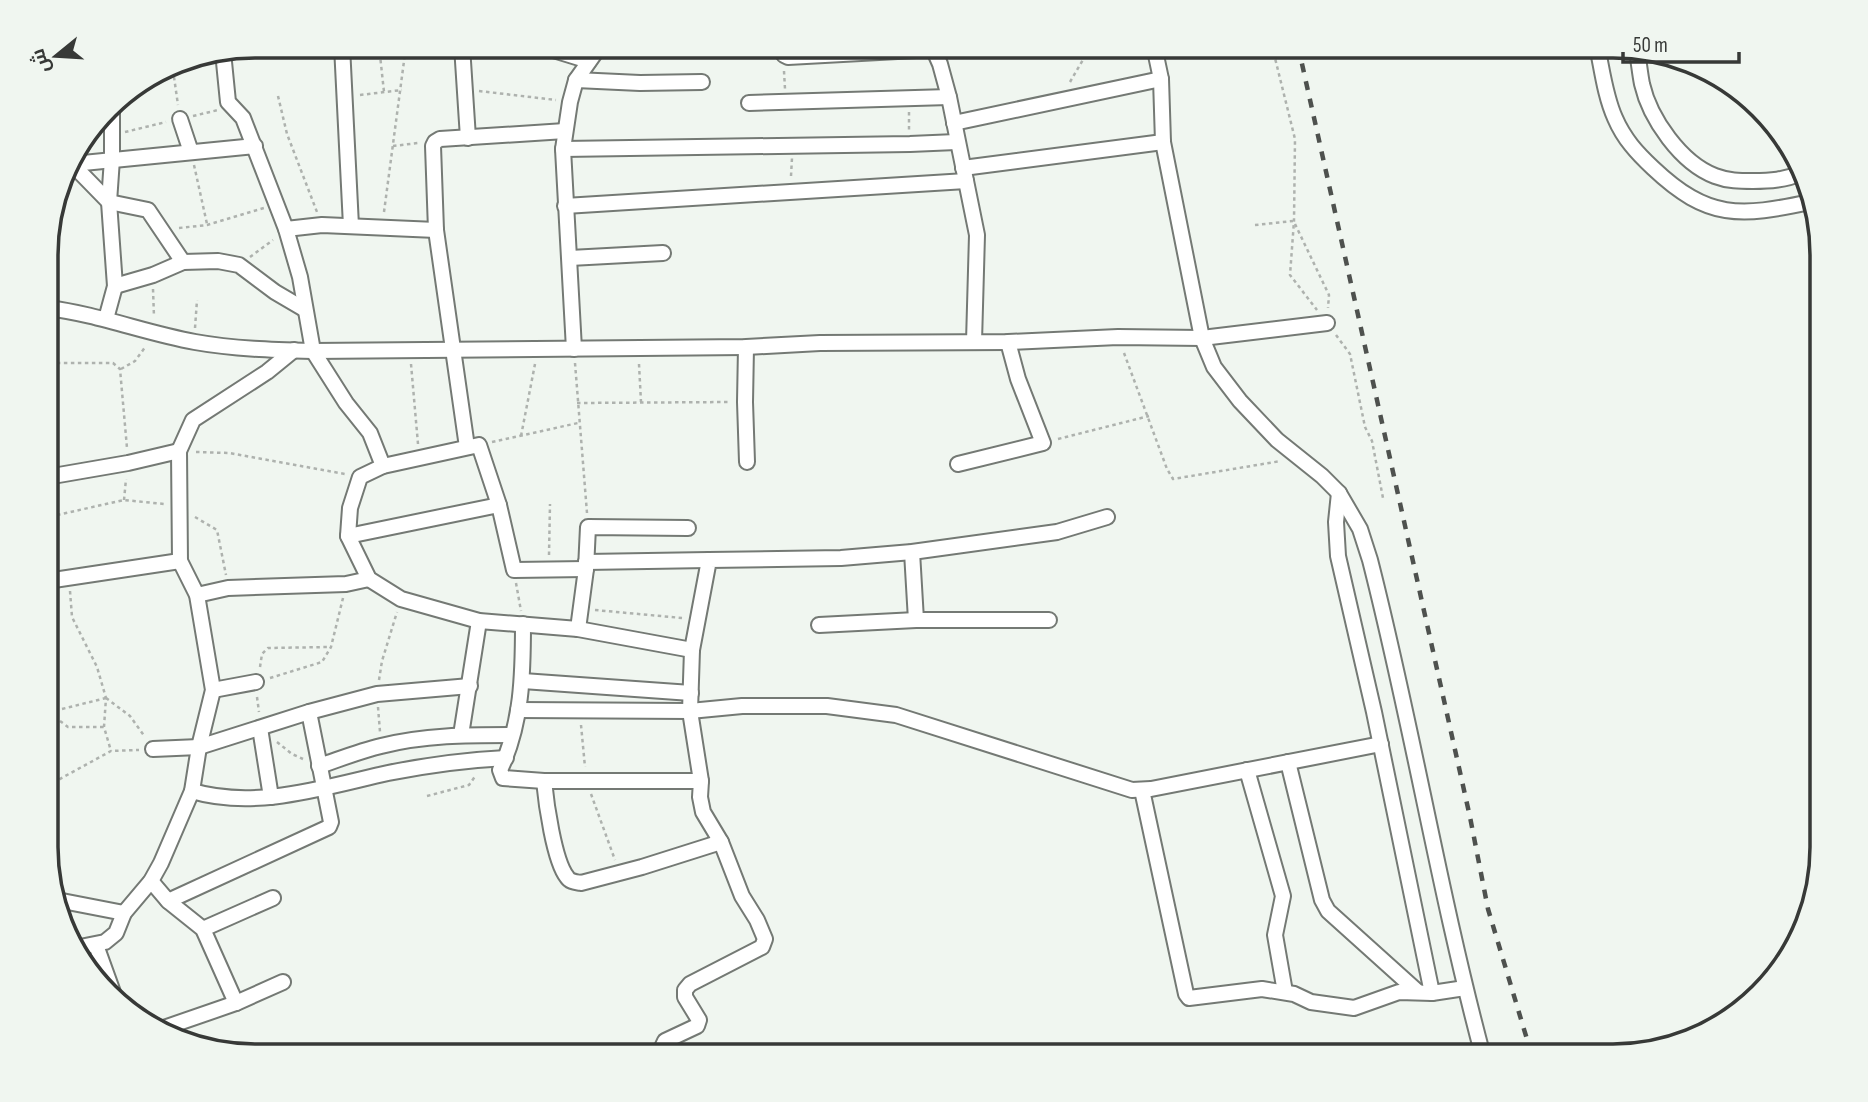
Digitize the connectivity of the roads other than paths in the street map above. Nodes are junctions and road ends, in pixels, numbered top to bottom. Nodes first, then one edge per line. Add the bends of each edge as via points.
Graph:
1 (343, 58) edge
2 (463, 58) edge
3 (579, 58) edge
4 (591, 58) edge
5 (937, 58) edge
6 (1157, 58) edge
7 (1600, 58) edge
8 (1638, 59) edge
9 (223, 60) edge
10 (589, 61) junction
11 (1161, 79) junction
12 (576, 80) junction
13 (702, 82) dead end
14 (949, 97) junction
15 (749, 103) dead end
16 (180, 119) road end
17 (112, 120) edge
18 (954, 123) junction
19 (565, 131) junction
20 (468, 138) junction
21 (956, 142) junction
22 (1163, 142) junction
23 (255, 146) junction
24 (563, 149) junction
25 (191, 152) junction
26 (113, 159) junction
27 (81, 162) edge
28 (77, 170) edge
29 (964, 175) junction
30 (1793, 175) edge
31 (109, 202) junction
32 (1804, 203) edge
33 (565, 206) junction
34 (351, 226) junction
35 (286, 229) junction
36 (436, 230) junction
37 (663, 253) dead end
38 (570, 258) junction
39 (183, 262) junction
40 (115, 286) junction
41 (58, 309) edge
42 (304, 309) junction
43 (106, 319) junction
44 (1327, 323) road end
45 (1202, 338) junction
46 (974, 342) junction
47 (1008, 342) junction
48 (746, 347) junction
49 (574, 349) junction
50 (294, 350) junction
51 (313, 351) junction
52 (455, 351) junction
53 (473, 446) junction
54 (179, 451) junction
55 (747, 462) dead end
56 (958, 464) dead end
57 (383, 466) junction
58 (58, 475) edge
59 (1339, 493) junction
60 (499, 505) junction
61 (1107, 517) dead end
62 (688, 528) dead end
63 (348, 536) junction
64 (912, 552) junction
65 (709, 560) junction
66 (180, 561) junction
67 (586, 565) junction
68 (369, 579) junction
69 (58, 580) edge
70 (197, 595) junction
71 (1049, 620) dead end
72 (479, 621) junction
73 (916, 621) junction
74 (523, 624) junction
75 (819, 625) dead end
76 (578, 629) junction
77 (692, 650) junction
78 (523, 681) junction
79 (256, 682) road end
80 (470, 687) junction
81 (213, 690) junction
82 (691, 693) junction
83 (518, 710) junction
84 (309, 712) junction
85 (690, 712) junction
86 (260, 728) junction
87 (461, 735) junction
88 (512, 736) junction
89 (1381, 744) junction
90 (199, 747) junction
91 (153, 749) road end
92 (506, 758) junction
93 (1288, 762) junction
94 (319, 766) junction
95 (1247, 770) junction
96 (544, 781) junction
97 (701, 781) junction
98 (323, 788) junction
99 (192, 790) junction
100 (1142, 790) junction
101 (271, 797) junction
102 (721, 842) junction
103 (151, 881) junction
104 (273, 898) dead end
105 (168, 901) junction
106 (65, 902) edge
107 (124, 913) junction
108 (203, 929) junction
109 (96, 944) junction
110 (85, 946) edge
111 (108, 978) edge
112 (283, 982) dead end
113 (1465, 988) junction
114 (1285, 992) junction
115 (1425, 992) junction
116 (236, 1003) junction
117 (172, 1025) edge
118 (664, 1044) edge
119 (1480, 1044) edge

1 - 34 street
2 - 20 street
3 - 10 street
4 - 10 street
5 - 14 street
6 - 11 street
7 - 32 street via 1614,117 1629,145 1685,195 1745,214
8 - 30 street via 1642,86 1659,122 1696,165 1714,175 1743,181
9 - 23 street via 231,107 240,113
10 - 12 street
11 - 18 street
11 - 22 street
12 - 13 street
12 - 19 street
14 - 15 street
14 - 18 street
16 - 25 street
17 - 26 street
18 - 21 street
19 - 20 street
19 - 24 street
20 - 36 street via 440,139 433,146
21 - 24 street
21 - 29 street
22 - 29 street
22 - 45 street
23 - 25 street
23 - 35 street
24 - 33 street
25 - 26 street
26 - 27 street
26 - 31 street
28 - 31 street
29 - 33 street
29 - 46 street via 977,235
31 - 39 street via 144,208 152,214
31 - 40 street
33 - 38 street
34 - 35 street
34 - 36 street
35 - 42 street
36 - 52 street
37 - 38 street
38 - 49 street
39 - 40 street
39 - 42 street via 239,265
40 - 43 street
41 - 43 street
42 - 51 street
43 - 50 street via 194,342
44 - 45 street
45 - 47 street
45 - 59 street via 1214,367 1240,401
46 - 47 street
46 - 48 street
47 - 56 street via 1043,443
48 - 49 street
48 - 55 street
49 - 52 street
50 - 51 street
50 - 54 street via 193,420
51 - 52 street
51 - 57 street via 370,433
52 - 53 street
53 - 57 street
53 - 60 street
54 - 58 street
54 - 66 street
57 - 63 street via 360,477 349,508
59 - 89 street via 1338,556
59 - 113 street via 1360,529 1374,573
60 - 63 street
60 - 67 street via 514,570
61 - 64 street via 1057,532
62 - 67 street via 588,527
63 - 68 street
64 - 65 street
64 - 73 street
65 - 67 street
65 - 77 street
66 - 69 street
66 - 70 street
67 - 76 street
68 - 70 street via 346,584 228,588
68 - 72 street via 401,599
70 - 81 street
71 - 73 street
72 - 74 street
72 - 80 street
73 - 75 street
74 - 76 street
74 - 78 street
76 - 77 street
77 - 82 street
78 - 82 street
78 - 83 street
79 - 81 street
80 - 84 street via 377,694
80 - 87 street
81 - 90 street
82 - 85 street
83 - 85 street
83 - 88 street
84 - 86 street
84 - 94 street
85 - 97 street
85 - 100 street via 742,706 827,706 896,715 1118,787
86 - 90 street
86 - 101 street
87 - 88 street
87 - 94 street via 409,740
88 - 92 street
89 - 93 street
89 - 115 street
90 - 91 street
90 - 99 street
92 - 96 street via 500,770 503,778
92 - 98 street via 421,767
93 - 95 street
93 - 115 street via 1328,911
94 - 98 street
95 - 100 street
95 - 114 street via 1283,896 1275,936
96 - 97 street
96 - 102 street via 555,846 567,878 581,883
97 - 102 street via 703,812
98 - 101 street
98 - 105 street via 331,822 327,829
99 - 101 street via 224,798
99 - 103 street
100 - 114 street via 1186,994 1195,998 1227,991
102 - 118 street via 741,896 765,939 762,947 690,984 685,996 697,1026
103 - 105 street
103 - 107 street
104 - 108 street
105 - 108 street
106 - 107 street
107 - 109 street via 116,933
108 - 116 street
109 - 110 street
109 - 111 street
112 - 116 street
113 - 115 street
113 - 119 street
114 - 115 street via 1311,1002 1354,1008 1399,992
116 - 117 street

